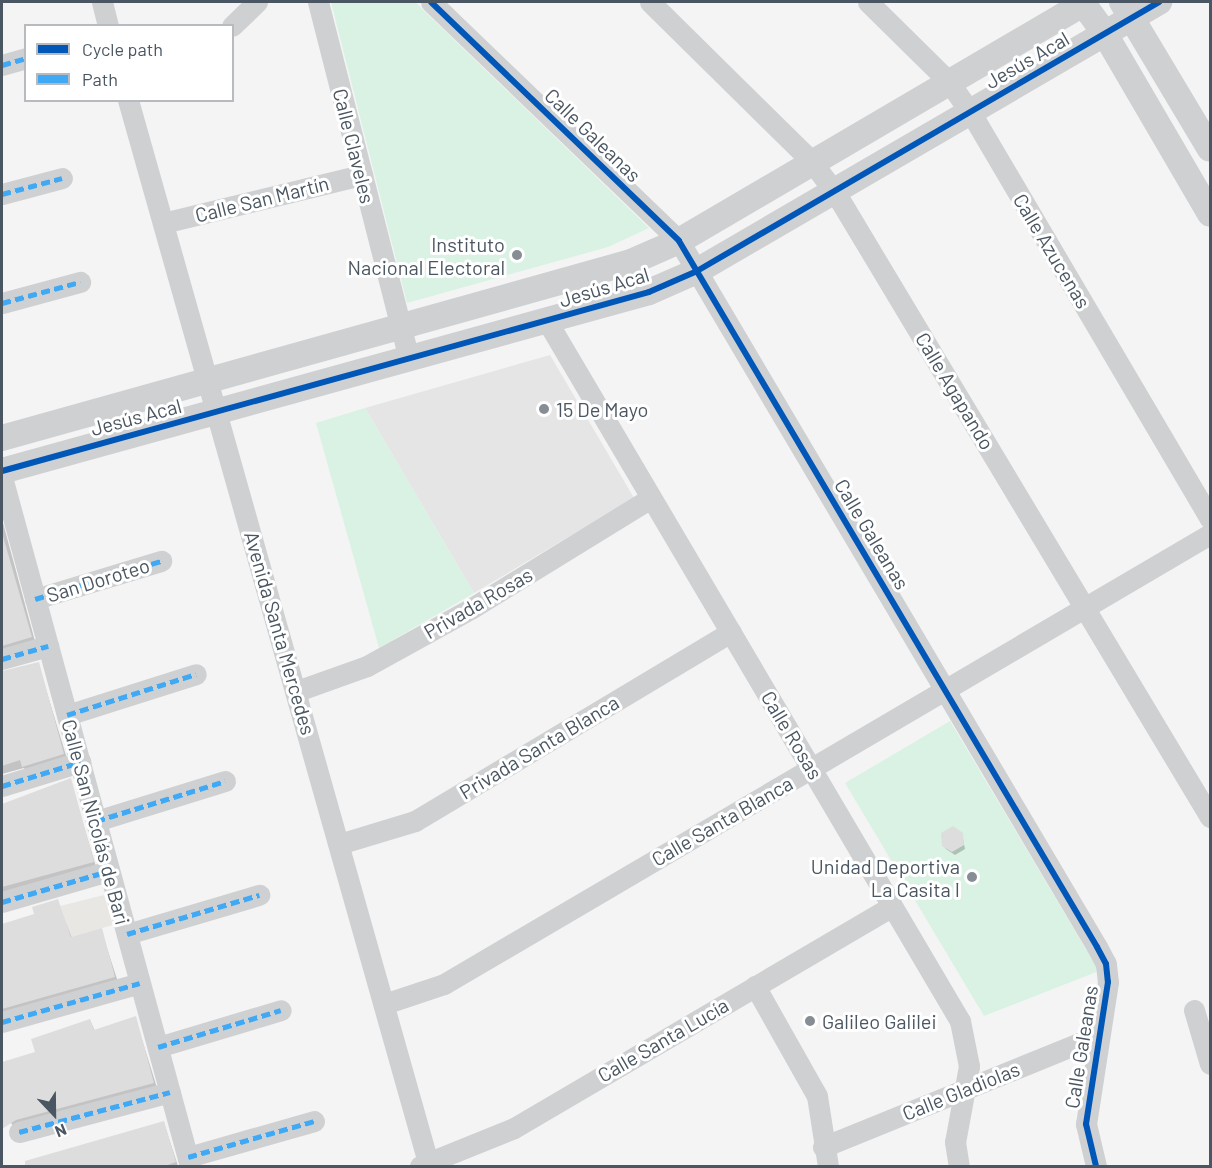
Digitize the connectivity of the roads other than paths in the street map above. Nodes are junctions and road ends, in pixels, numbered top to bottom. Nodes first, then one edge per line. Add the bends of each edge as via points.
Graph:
1 (102, 2) edge
2 (257, 2) edge
3 (318, 2) edge
4 (431, 2) edge
5 (650, 2) edge
6 (868, 2) edge
7 (1084, 2) edge
8 (1159, 2) edge
9 (1128, 9) edge
10 (108, 24) edge
11 (234, 24) edge
12 (1105, 34) junction
13 (24, 58) edge
14 (2, 65) edge
15 (949, 82) junction
16 (129, 102) edge
17 (971, 113) junction
18 (1210, 149) edge
19 (812, 162) junction
20 (362, 175) junction
21 (62, 178) dead end
22 (835, 192) junction
23 (2, 194) edge
24 (1210, 214) edge
25 (163, 223) junction
26 (679, 241) junction
27 (697, 272) junction
28 (80, 282) dead end
29 (2, 303) edge
30 (547, 321) junction
31 (400, 327) junction
32 (408, 360) junction
33 (208, 380) junction
34 (217, 412) junction
35 (2, 438) edge
36 (2, 471) edge
37 (2, 477) edge
38 (651, 498) junction
39 (1210, 519) edge
40 (1210, 534) edge
41 (161, 561) dead end
42 (35, 600) junction
43 (1086, 608) junction
44 (731, 632) junction
45 (48, 646) junction
46 (2, 659) edge
47 (196, 674) dead end
48 (945, 690) junction
49 (297, 691) junction
50 (67, 715) junction
51 (80, 762) junction
52 (811, 769) junction
53 (225, 781) dead end
54 (2, 786) edge
55 (1210, 817) edge
56 (96, 821) junction
57 (339, 844) junction
58 (109, 871) junction
59 (259, 895) dead end
60 (2, 902) edge
61 (892, 906) junction
62 (127, 934) junction
63 (140, 983) junction
64 (755, 986) junction
65 (384, 1004) junction
66 (281, 1010) dead end
67 (1194, 1010) dead end
68 (2, 1022) edge
69 (1099, 1035) junction
70 (158, 1047) junction
71 (1210, 1064) edge
72 (965, 1089) junction
73 (170, 1092) junction
74 (314, 1121) dead end
75 (19, 1132) dead end
76 (826, 1157) edge
77 (189, 1162) edge
78 (426, 1166) edge
79 (959, 1167) edge
80 (1096, 1167) edge

1 - 10 street
2 - 11 street
3 - 20 street, Calle Claveles
4 - 26 street, Calle Galeanas
5 - 19 street, Calle Agapando
6 - 15 street, Calle Azucenas
7 - 12 street
7 - 15 street, Jesús Acal
8 - 9 street, Jesús Acal
9 - 12 street, Jesús Acal
9 - 18 street
12 - 17 street, Jesús Acal
12 - 24 street
13 - 14 street
15 - 17 street, Calle Azucenas
15 - 19 street, Jesús Acal
16 - 25 street, Avenida Santa Mercedes
17 - 22 street, Jesús Acal
17 - 39 street, Calle Azucenas
19 - 22 street, Calle Agapando
19 - 26 street, Jesús Acal
20 - 25 street, Calle San Martín
20 - 31 street, Calle Claveles
21 - 23 street
22 - 27 street, Jesús Acal
22 - 43 street, Calle Agapando
25 - 33 street, Avenida Santa Mercedes
26 - 27 street, Calle Galeanas
26 - 31 street, Jesús Acal via 631,262
27 - 30 street, Jesús Acal via 649,292
27 - 48 street, Calle Galeanas
28 - 29 street
30 - 32 street, Jesús Acal
30 - 38 street, Calle Rosas
31 - 32 street, Calle Claveles
31 - 33 street, Jesús Acal
32 - 34 street, Jesús Acal
33 - 34 street, Avenida Santa Mercedes
33 - 35 street, Jesús Acal
34 - 36 street, Jesús Acal
34 - 49 street, Avenida Santa Mercedes
37 - 42 street, Calle San Nicolás de Bari
38 - 44 street, Calle Rosas
38 - 49 street, Privada Rosas via 472,608 378,660
40 - 43 street, Calle Santa Blanca
41 - 42 street, San Doroteo
42 - 45 street, Calle San Nicolás de Bari
43 - 48 street, Calle Santa Blanca
43 - 55 street, Calle Agapando
44 - 52 street, Calle Rosas
44 - 57 street, Privada Santa Blanca via 415,821
45 - 46 street
45 - 50 street, Calle San Nicolás de Bari
47 - 50 street
48 - 52 street, Calle Santa Blanca
48 - 69 street, Calle Galeanas via 1106,964 1108,982
49 - 57 street, Avenida Santa Mercedes
50 - 51 street, Calle San Nicolás de Bari
51 - 54 street
51 - 56 street, Calle San Nicolás de Bari
52 - 61 street, Calle Rosas
52 - 65 street, Calle Santa Blanca via 444,984
53 - 56 street
56 - 58 street, Calle San Nicolás de Bari
57 - 65 street, Avenida Santa Mercedes
58 - 60 street
58 - 62 street, Calle San Nicolás de Bari
59 - 62 street
61 - 64 street, Calle Santa Lucía
61 - 72 street, Calle Rosas via 965,1034 969,1066
62 - 63 street, Calle San Nicolás de Bari
63 - 68 street
63 - 70 street, Calle San Nicolás de Bari
64 - 76 street via 817,1096
64 - 78 street, Calle Santa Lucía via 514,1128
65 - 78 street, Avenida Santa Mercedes
66 - 70 street
67 - 71 street
69 - 72 street, Calle Gladiolas
69 - 80 street, Calle Galeanas via 1086,1124
70 - 73 street, Calle San Nicolás de Bari
72 - 76 street, Calle Gladiolas
72 - 79 street, Calle Rosas via 955,1142
73 - 75 street
73 - 77 street, Calle San Nicolás de Bari
74 - 77 street

